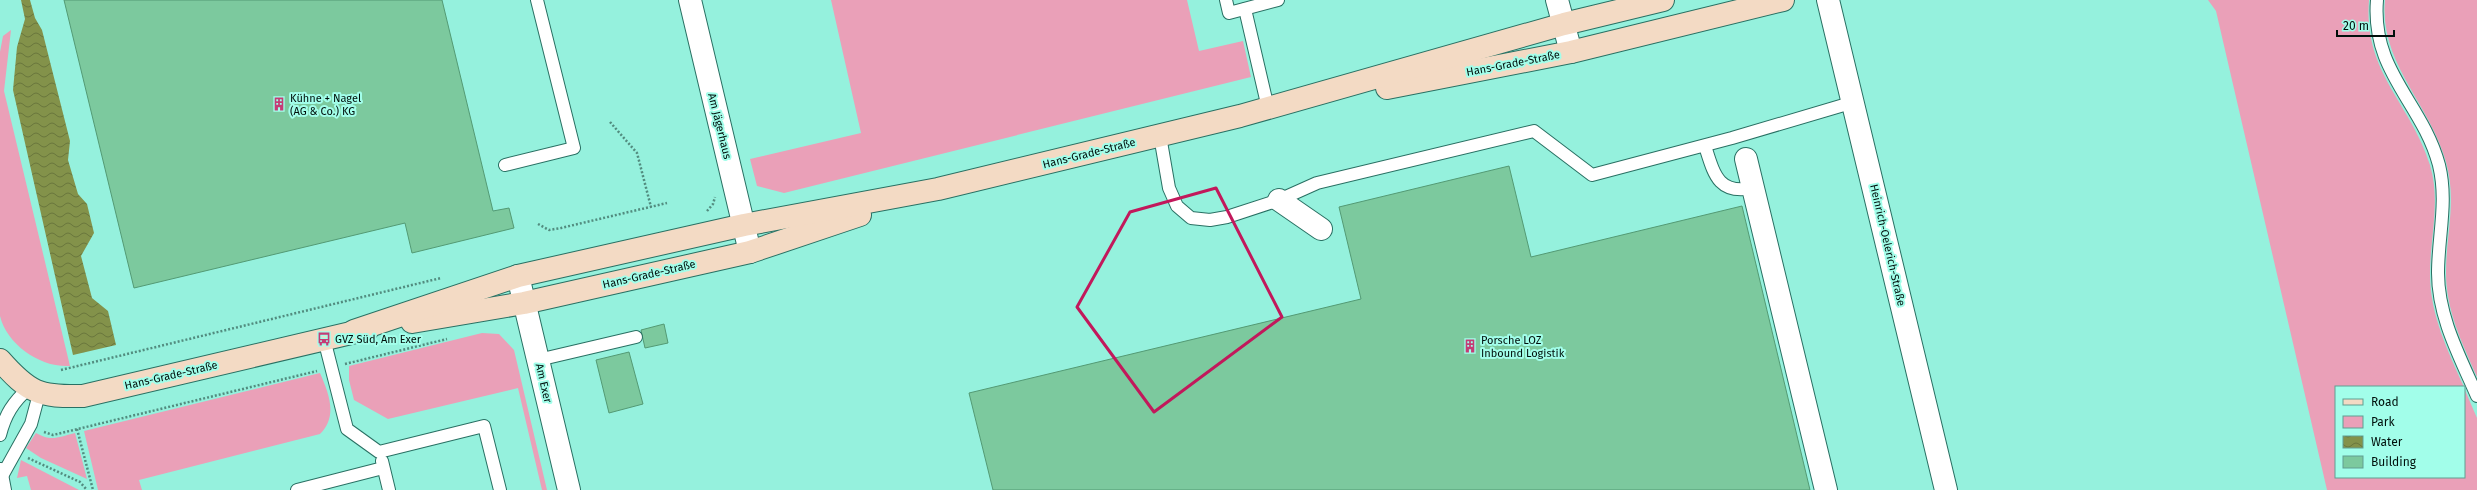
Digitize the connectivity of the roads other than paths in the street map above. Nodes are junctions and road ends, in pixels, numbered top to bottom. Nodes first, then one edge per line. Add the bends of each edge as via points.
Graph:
1 (537, 0) edge
2 (690, 0) edge
3 (1226, 0) edge
4 (1278, 0) edge
5 (1557, 0) edge
6 (1663, 0) edge
7 (1783, 0) edge
8 (1828, 0) edge
9 (2377, 0) edge
10 (1245, 9) junction
11 (1564, 24) junction
12 (1571, 52) junction
13 (1854, 102) junction
14 (1268, 108) junction
15 (1240, 116) junction
16 (1160, 136) junction
17 (1706, 146) junction
18 (1746, 159) dead end
19 (505, 165) dead end
20 (1753, 188) junction
21 (938, 189) junction
22 (1279, 200) junction
23 (744, 225) junction
24 (1321, 229) dead end
25 (750, 252) junction
26 (518, 276) junction
27 (524, 303) junction
28 (354, 331) junction
29 (636, 337) dead end
30 (324, 339) junction
31 (0, 360) edge
32 (538, 360) junction
33 (34, 391) junction
34 (2477, 396) edge
35 (0, 435) edge
36 (379, 452) junction
37 (384, 468) junction
38 (1, 471) edge
39 (5, 490) edge
40 (297, 490) edge
41 (389, 490) edge
42 (500, 490) edge
43 (569, 490) edge
44 (1826, 490) edge
45 (1946, 490) edge

1 - 19 lane via 574,148
2 - 23 street, Am Jägerhaus
3 - 10 lane via 1229,13
4 - 10 lane
5 - 11 street
6 - 11 street, Hans-Grade-Straße
7 - 12 street, Hans-Grade-Straße
8 - 13 street, Heinrich-Oelerich-Straße
9 - 34 lane via 2382,52 2390,72 2422,123 2439,165 2444,199 2438,274 2439,293 2452,339
10 - 14 lane
11 - 12 street
11 - 14 street, Hans-Grade-Straße
12 - 15 street, Hans-Grade-Straße
13 - 17 lane
13 - 45 street, Heinrich-Oelerich-Straße
14 - 15 street, Hans-Grade-Straße
15 - 16 street, Hans-Grade-Straße
16 - 21 street, Hans-Grade-Straße
16 - 22 lane via 1169,188 1177,206 1191,218 1227,218
17 - 20 lane via 1714,172 1723,185 1738,191
17 - 22 lane via 1592,175 1534,131 1317,183
18 - 20 street
20 - 44 street
21 - 23 street, Hans-Grade-Straße
21 - 25 street, Hans-Grade-Straße
22 - 24 street
23 - 25 street, Am Jägerhaus
23 - 26 street, Hans-Grade-Straße
25 - 27 street, Hans-Grade-Straße
26 - 27 street, Am Exer
26 - 28 street, Hans-Grade-Straße
27 - 28 street, Hans-Grade-Straße
27 - 32 street, Am Exer
28 - 30 street, Hans-Grade-Straße
29 - 32 lane
30 - 33 street, Hans-Grade-Straße via 83,396 57,397
30 - 36 lane via 347,429
31 - 33 street
32 - 43 street, Am Exer
33 - 35 lane via 18,398 6,414
33 - 38 lane via 31,424 17,450
36 - 37 lane
36 - 42 lane via 484,426
37 - 40 lane
37 - 41 lane
38 - 39 lane

